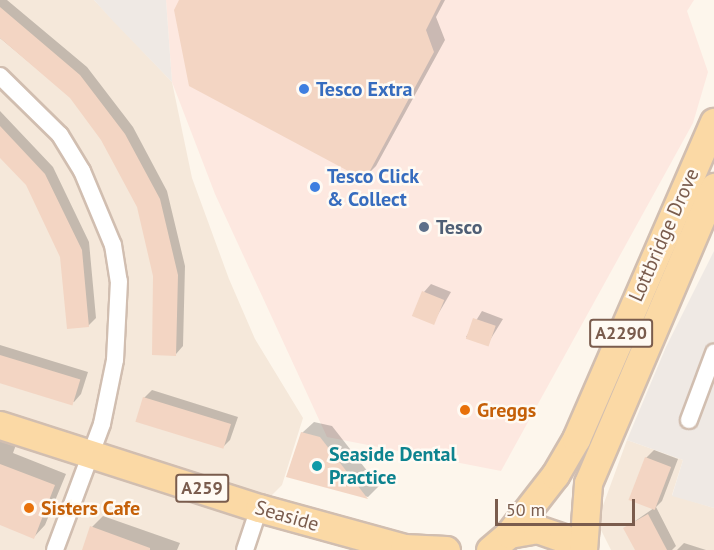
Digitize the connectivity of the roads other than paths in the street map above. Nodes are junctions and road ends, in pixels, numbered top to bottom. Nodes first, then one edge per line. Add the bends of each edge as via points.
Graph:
1 (0, 76) edge
2 (714, 122) edge
3 (714, 187) edge
4 (714, 352) edge
5 (689, 420) dead end
6 (0, 425) edge
7 (92, 452) junction
8 (259, 508) junction
9 (499, 542) edge
10 (406, 549) edge
11 (55, 550) edge
12 (245, 550) edge
13 (446, 550) edge
14 (454, 550) edge
15 (576, 550) edge
16 (582, 550) edge

1 - 7 street via 60,135 100,206 113,245 120,315 115,360
2 - 9 main road, Lottbridge Drove / A2290 via 576,439 555,475
3 - 16 main road, Lottbridge Drove / A2290 via 588,483
4 - 5 street
6 - 7 main road, Seaside / A259
7 - 8 main road, Seaside / A259
7 - 11 street
8 - 10 main road, Seaside / A259
8 - 12 street
9 - 14 main road
9 - 15 main road via 522,530 550,531
10 - 13 main road, Seaside / A259

